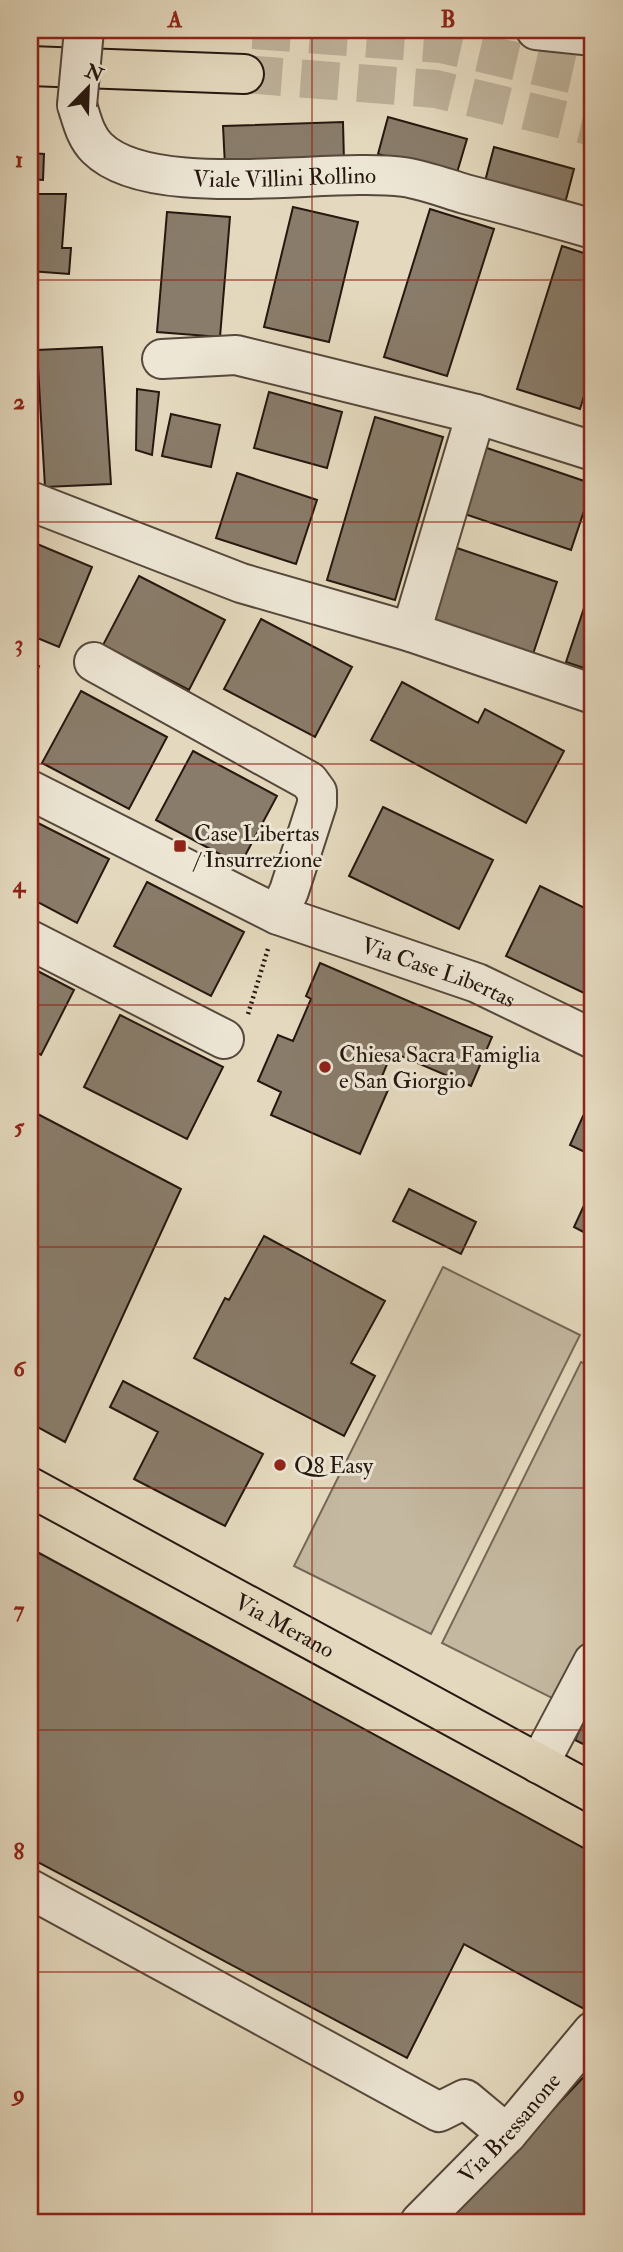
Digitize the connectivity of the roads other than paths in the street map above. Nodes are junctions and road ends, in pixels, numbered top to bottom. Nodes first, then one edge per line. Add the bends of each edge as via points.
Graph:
1 (84, 30) edge
2 (536, 30) edge
3 (593, 36) edge
4 (30, 66) edge
5 (244, 74) tunnel mouth
6 (593, 229) edge
7 (162, 359) dead end
8 (476, 414) junction
9 (593, 451) edge
10 (30, 501) edge
11 (411, 632) junction
12 (94, 662) dead end
13 (593, 694) edge
14 (30, 790) edge
15 (278, 915) junction
16 (30, 940) edge
17 (224, 1039) road end
18 (593, 1039) edge
19 (33, 1497) edge
20 (593, 1662) edge
21 (539, 1764) junction
22 (593, 1793) edge
23 (30, 1889) edge
24 (593, 2031) edge
25 (507, 2134) junction
26 (420, 2222) edge

1 - 6 street, Viale Villini Rollino, bridge via 78,105 86,133 98,149 129,167 192,180 407,178
2 - 3 street
4 - 5 main road
7 - 8 street via 236,355
8 - 9 street
8 - 11 street
10 - 11 street via 240,583
11 - 13 street
12 - 15 street via 309,781 317,792 317,804
14 - 15 street, Via Case Libertas
15 - 18 street, Via Case Libertas via 477,983
16 - 17 street
19 - 21 main road, Via Merano
20 - 21 street
21 - 22 main road, Via Merano
23 - 25 street via 439,2112 466,2099
24 - 25 street, Via Bressanone
25 - 26 street, Via Bressanone

